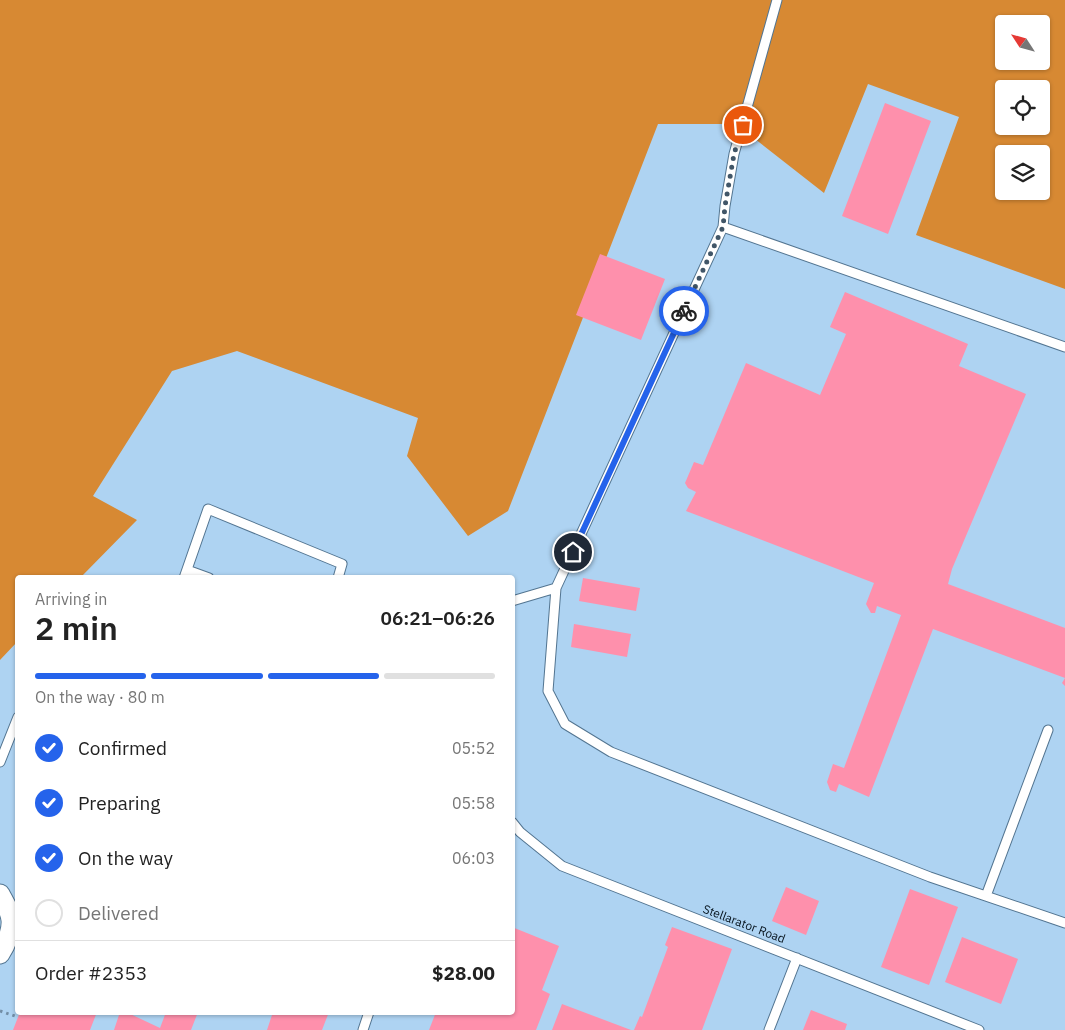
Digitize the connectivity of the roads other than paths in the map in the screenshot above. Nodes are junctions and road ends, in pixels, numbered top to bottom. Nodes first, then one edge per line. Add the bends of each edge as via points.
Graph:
1 (777, 0) edge
2 (723, 227) junction
3 (1065, 347) edge
4 (186, 574) edge
5 (339, 575) edge
6 (556, 588) junction
7 (515, 600) edge
8 (15, 724) edge
9 (1048, 730) dead end
10 (0, 762) edge
11 (515, 826) edge
12 (0, 894) edge
13 (986, 896) junction
14 (1065, 923) edge
15 (0, 954) edge
16 (797, 958) junction
17 (368, 1015) edge
18 (363, 1030) edge
19 (769, 1030) edge
20 (979, 1030) edge

1 - 2 lane via 734,154
2 - 3 lane
2 - 6 lane
4 - 5 lane via 208,509 342,564
6 - 7 lane
6 - 13 lane via 548,691 565,724 611,752
8 - 10 lane
9 - 13 lane
11 - 16 lane, Stellarator Road via 562,866
12 - 15 street via 11,920
13 - 14 lane
16 - 19 lane
16 - 20 lane, Stellarator Road
17 - 18 lane

